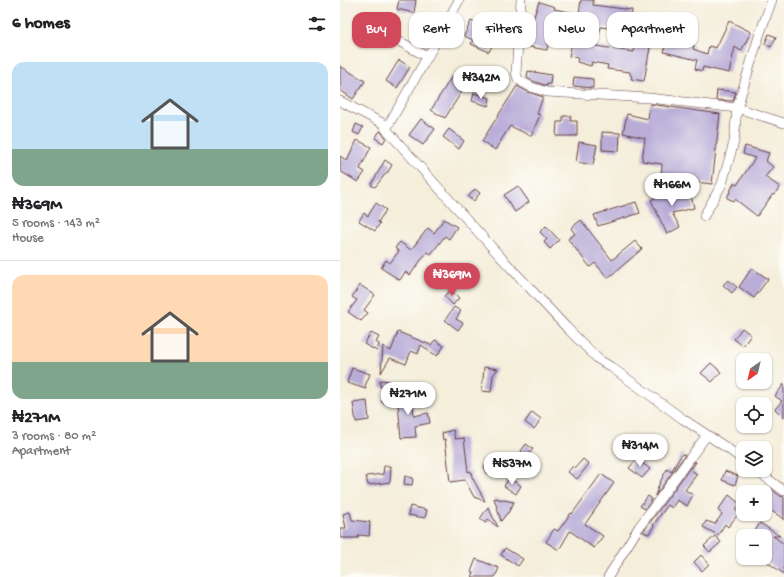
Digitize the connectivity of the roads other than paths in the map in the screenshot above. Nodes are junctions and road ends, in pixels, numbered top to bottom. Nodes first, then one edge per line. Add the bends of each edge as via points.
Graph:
1 (459, 0) edge
2 (521, 0) edge
3 (772, 0) edge
4 (401, 42) edge
5 (428, 57) junction
6 (340, 101) edge
7 (737, 108) junction
8 (784, 123) edge
9 (386, 129) junction
10 (704, 216) dead end
11 (707, 435) junction
12 (736, 455) edge
13 (765, 477) edge
14 (784, 491) edge
15 (608, 577) edge

1 - 5 street
2 - 7 street via 516,74 526,85 547,92 649,98
3 - 7 street
4 - 5 street
5 - 9 street
6 - 9 street via 384,124
7 - 8 street
7 - 10 street via 734,142 722,184
9 - 11 street via 497,253 598,359
11 - 12 street
11 - 15 street via 639,527
13 - 14 street

